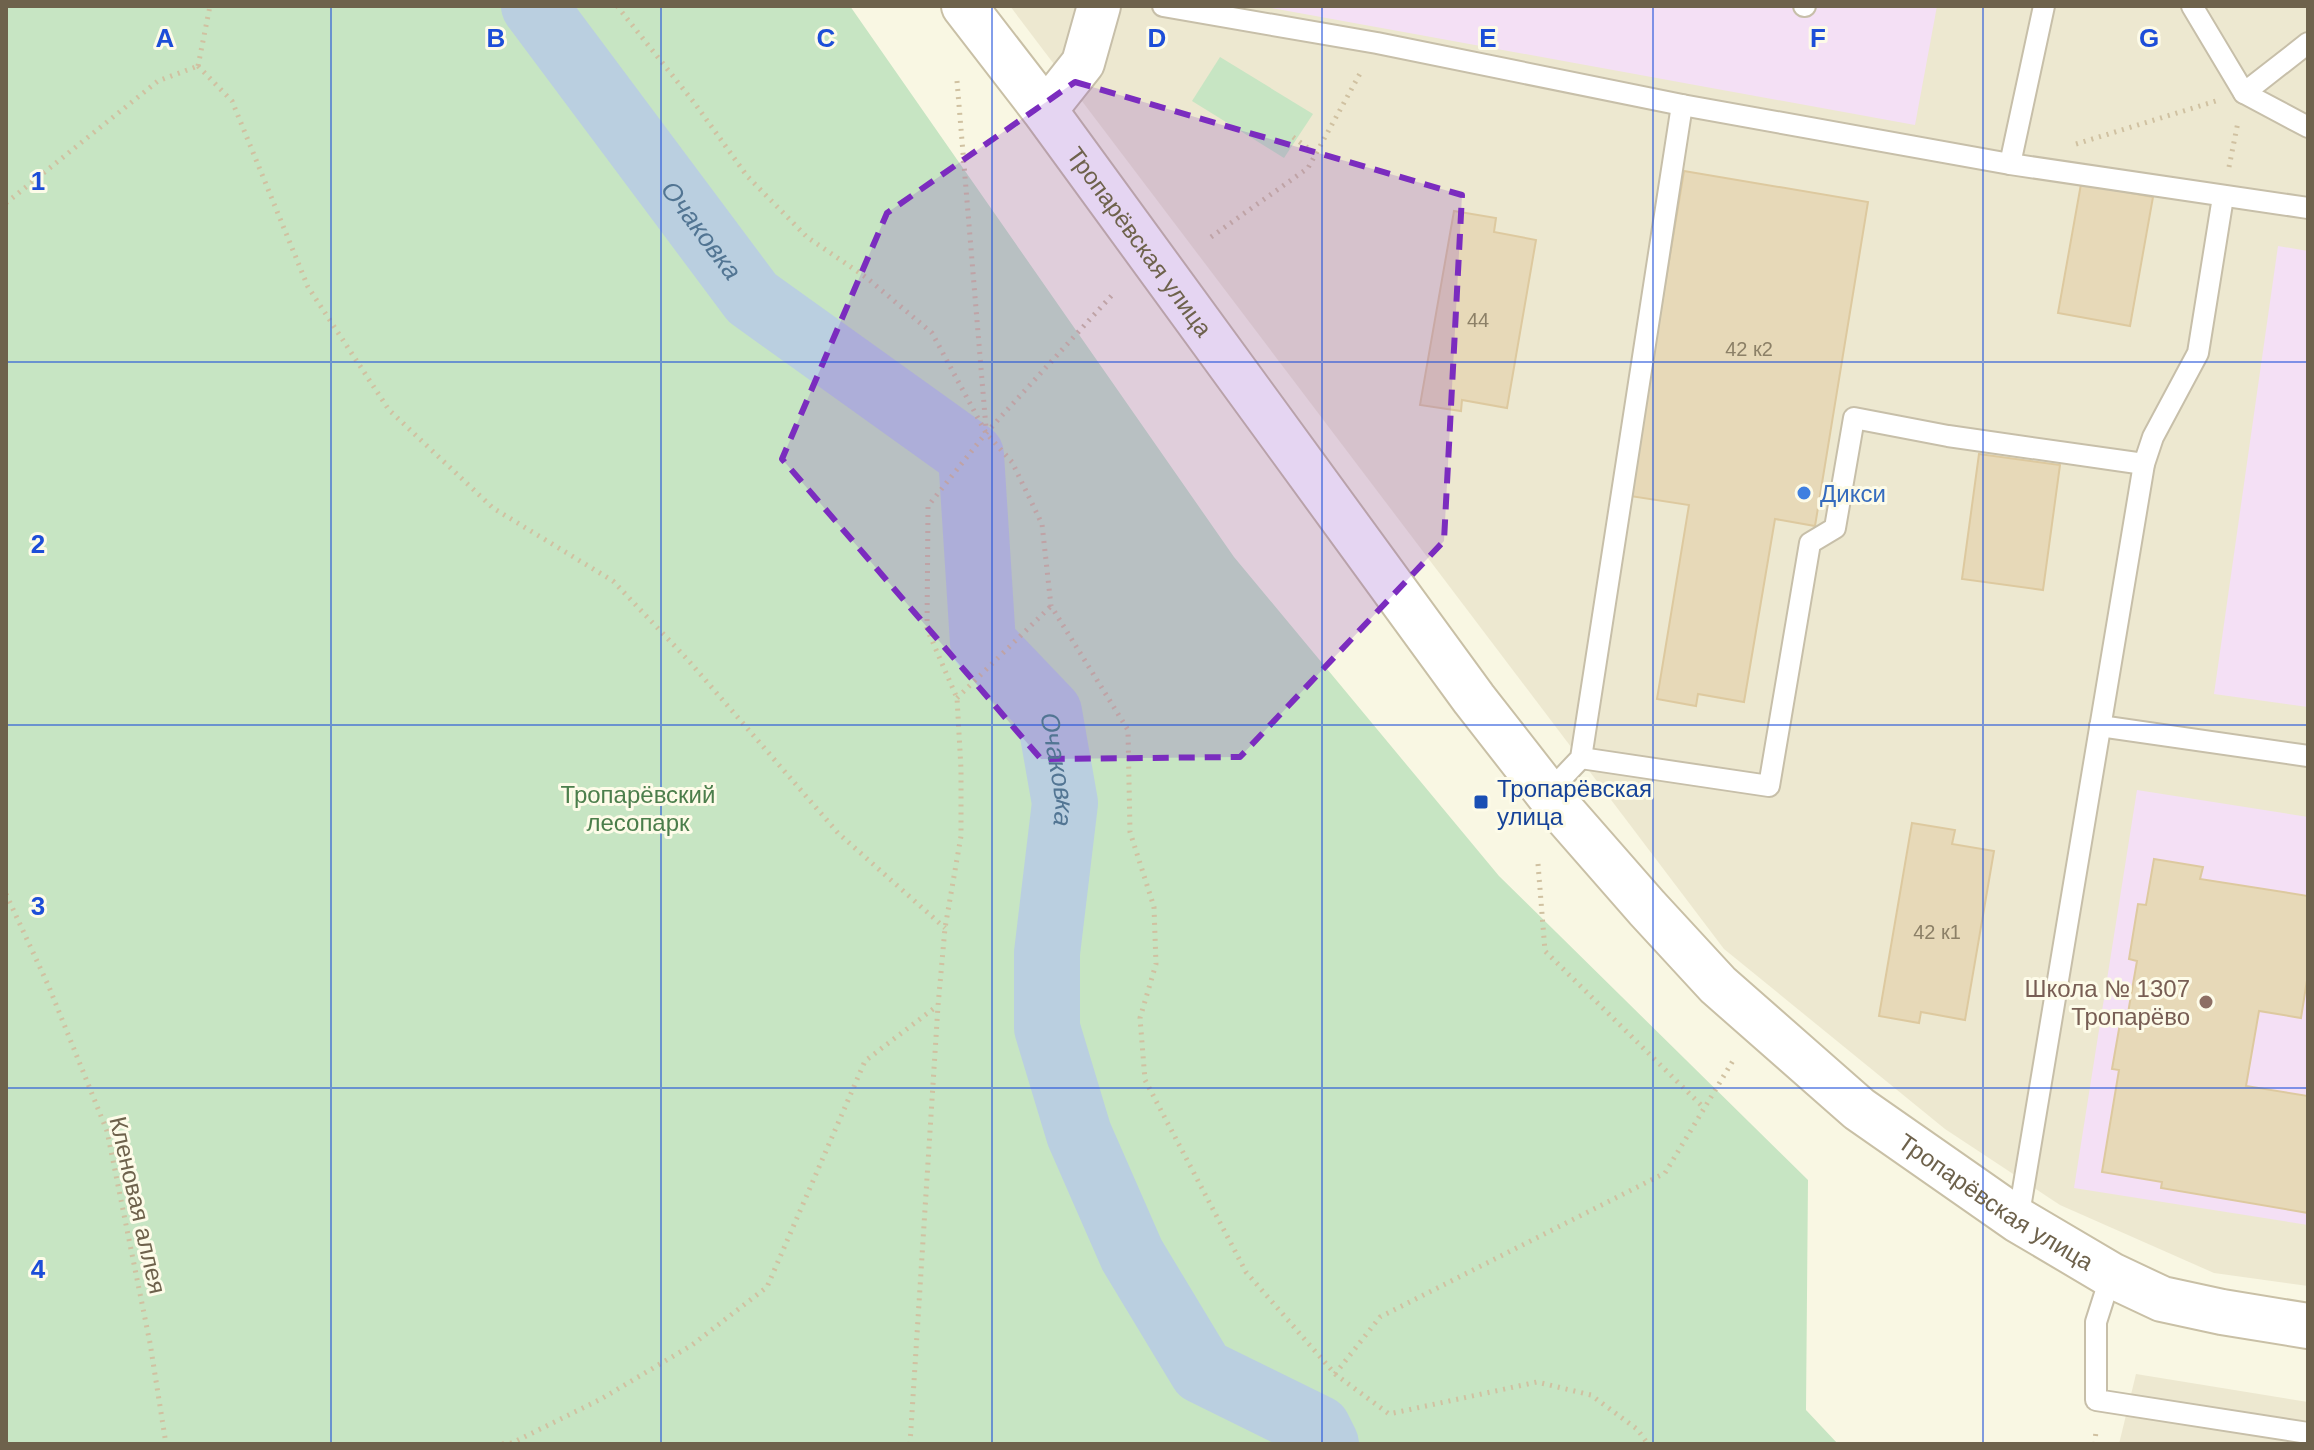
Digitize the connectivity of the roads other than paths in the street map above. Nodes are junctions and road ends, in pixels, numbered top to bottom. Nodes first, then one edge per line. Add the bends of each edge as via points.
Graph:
1 (964, 6) edge
2 (1099, 6) edge
3 (1163, 6) edge
4 (2044, 6) edge
5 (2192, 6) edge
6 (2308, 43) edge
7 (2244, 93) junction
8 (1682, 105) junction
9 (1045, 111) junction
10 (2308, 127) edge
11 (2010, 164) junction
12 (2223, 197) junction
13 (2308, 208) edge
14 (2144, 464) junction
15 (2100, 726) junction
16 (2308, 756) edge
17 (1581, 758) junction
18 (1547, 794) junction
19 (2018, 1220) junction
20 (2111, 1275) junction
21 (2308, 1326) edge
22 (2308, 1433) edge

1 - 9 street, Тропарёвская улица
2 - 9 street via 1083,63
3 - 8 lane
4 - 11 lane
5 - 7 lane
6 - 7 lane
7 - 10 lane
8 - 11 lane
8 - 17 lane
9 - 18 street, Тропарёвская улица
11 - 12 lane
12 - 13 lane
12 - 14 lane via 2198,353
14 - 15 lane
14 - 17 lane via 1854,418 1835,528 1810,543 1769,786
15 - 16 lane
15 - 19 lane
17 - 18 lane
18 - 19 street, Тропарёвская улица via 1718,985 1859,1109
19 - 20 street, Тропарёвская улица
20 - 21 street, Тропарёвская улица via 2162,1299
20 - 22 lane via 2096,1322 2096,1400

